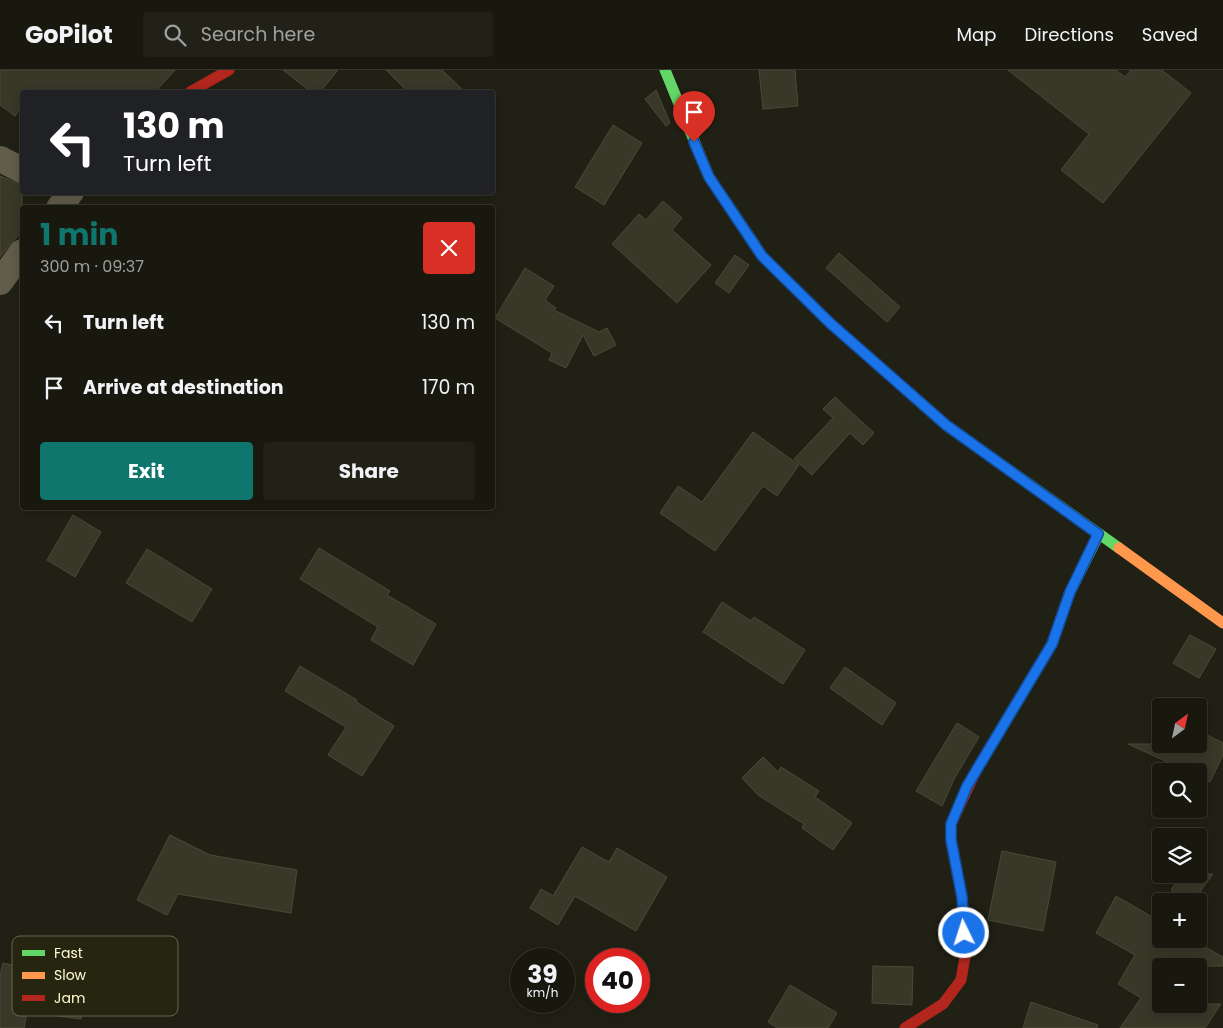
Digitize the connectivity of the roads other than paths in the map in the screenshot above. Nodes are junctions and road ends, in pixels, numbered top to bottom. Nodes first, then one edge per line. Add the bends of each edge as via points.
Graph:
1 (229, 70) edge
2 (665, 70) edge
3 (194, 90) edge
4 (0, 159) edge
5 (20, 169) edge
6 (20, 255) edge
7 (0, 282) edge
8 (1098, 534) junction
9 (1223, 623) edge
10 (905, 1028) edge

1 - 3 street
2 - 8 street via 709,177 762,256 830,323 946,425
4 - 5 street
6 - 7 street
8 - 9 street
8 - 10 street via 1070,592 1052,644 967,786 951,824 966,952 961,980 943,1004

